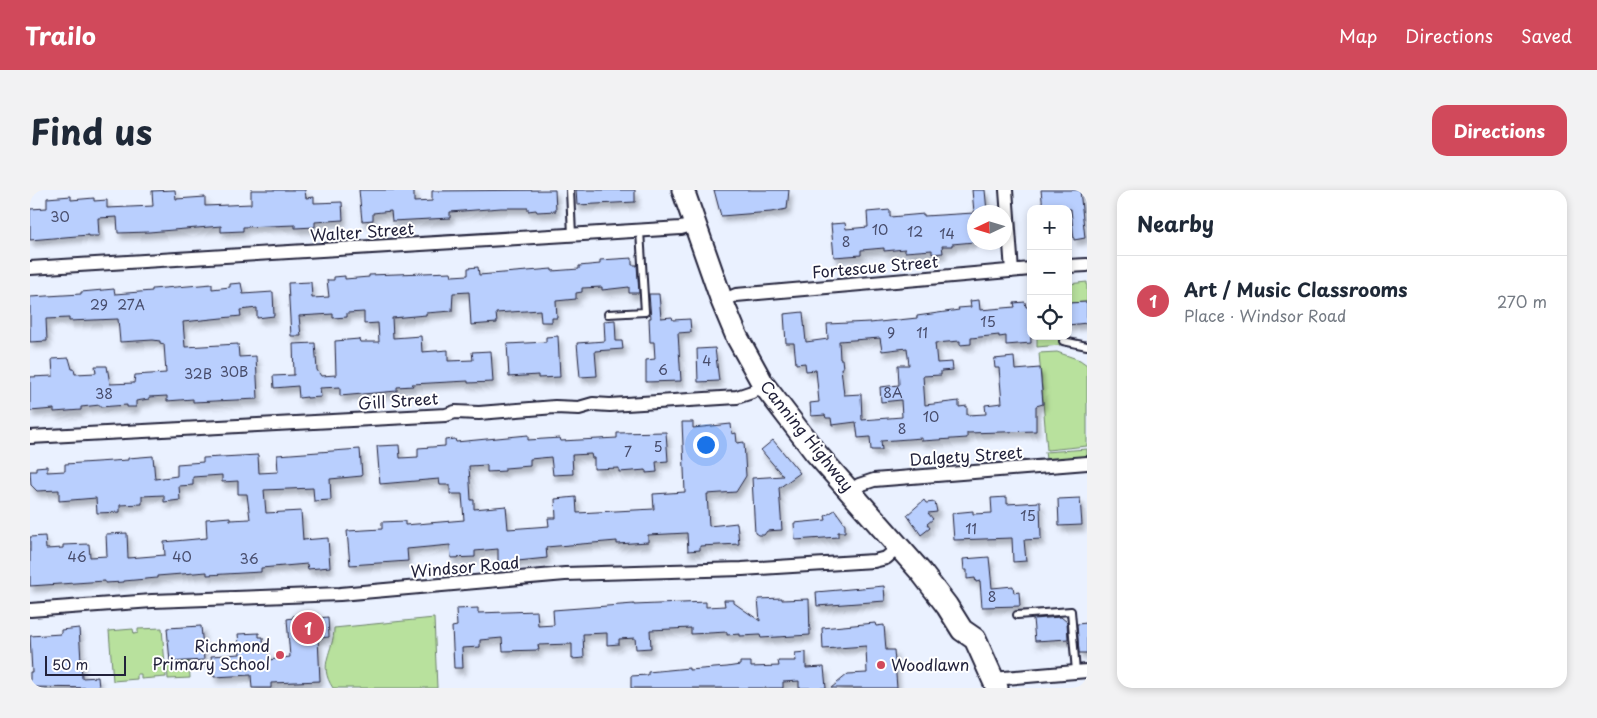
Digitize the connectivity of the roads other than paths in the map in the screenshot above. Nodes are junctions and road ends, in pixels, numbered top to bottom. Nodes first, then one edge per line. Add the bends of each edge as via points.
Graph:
1 (570, 190) edge
2 (683, 190) edge
3 (1006, 190) edge
4 (695, 224) junction
5 (640, 231) junction
6 (572, 235) junction
7 (1087, 265) edge
8 (1072, 266) edge
9 (30, 268) edge
10 (1027, 270) edge
11 (1012, 271) junction
12 (722, 301) junction
13 (608, 314) dead end
14 (1063, 342) dead end
15 (1087, 346) edge
16 (763, 384) junction
17 (30, 437) edge
18 (1087, 463) edge
19 (851, 492) junction
20 (899, 547) junction
21 (30, 610) edge
22 (1017, 615) dead end
23 (1081, 671) edge
24 (991, 685) edge

1 - 6 lane
2 - 4 highway, Canning Highway
3 - 11 street
4 - 5 street, Walter Street via 684,228
4 - 12 highway, Canning Highway
5 - 6 street, Walter Street
5 - 13 lane via 646,312
6 - 9 street, Walter Street
7 - 8 street
10 - 11 street, Fortescue Street
11 - 12 street, Fortescue Street via 736,295
12 - 16 highway, Canning Highway
14 - 15 lane
16 - 17 street, Gill Street via 737,397
16 - 19 highway, Canning Highway via 815,452
18 - 19 street, Dalgety Street via 874,480 859,485
19 - 20 highway, Canning Highway
20 - 21 street, Windsor Road via 886,558 874,560 742,569 566,574 340,594 152,601
20 - 24 highway, Canning Highway via 947,606 962,630 963,645
22 - 23 lane via 1071,611
23 - 24 street

